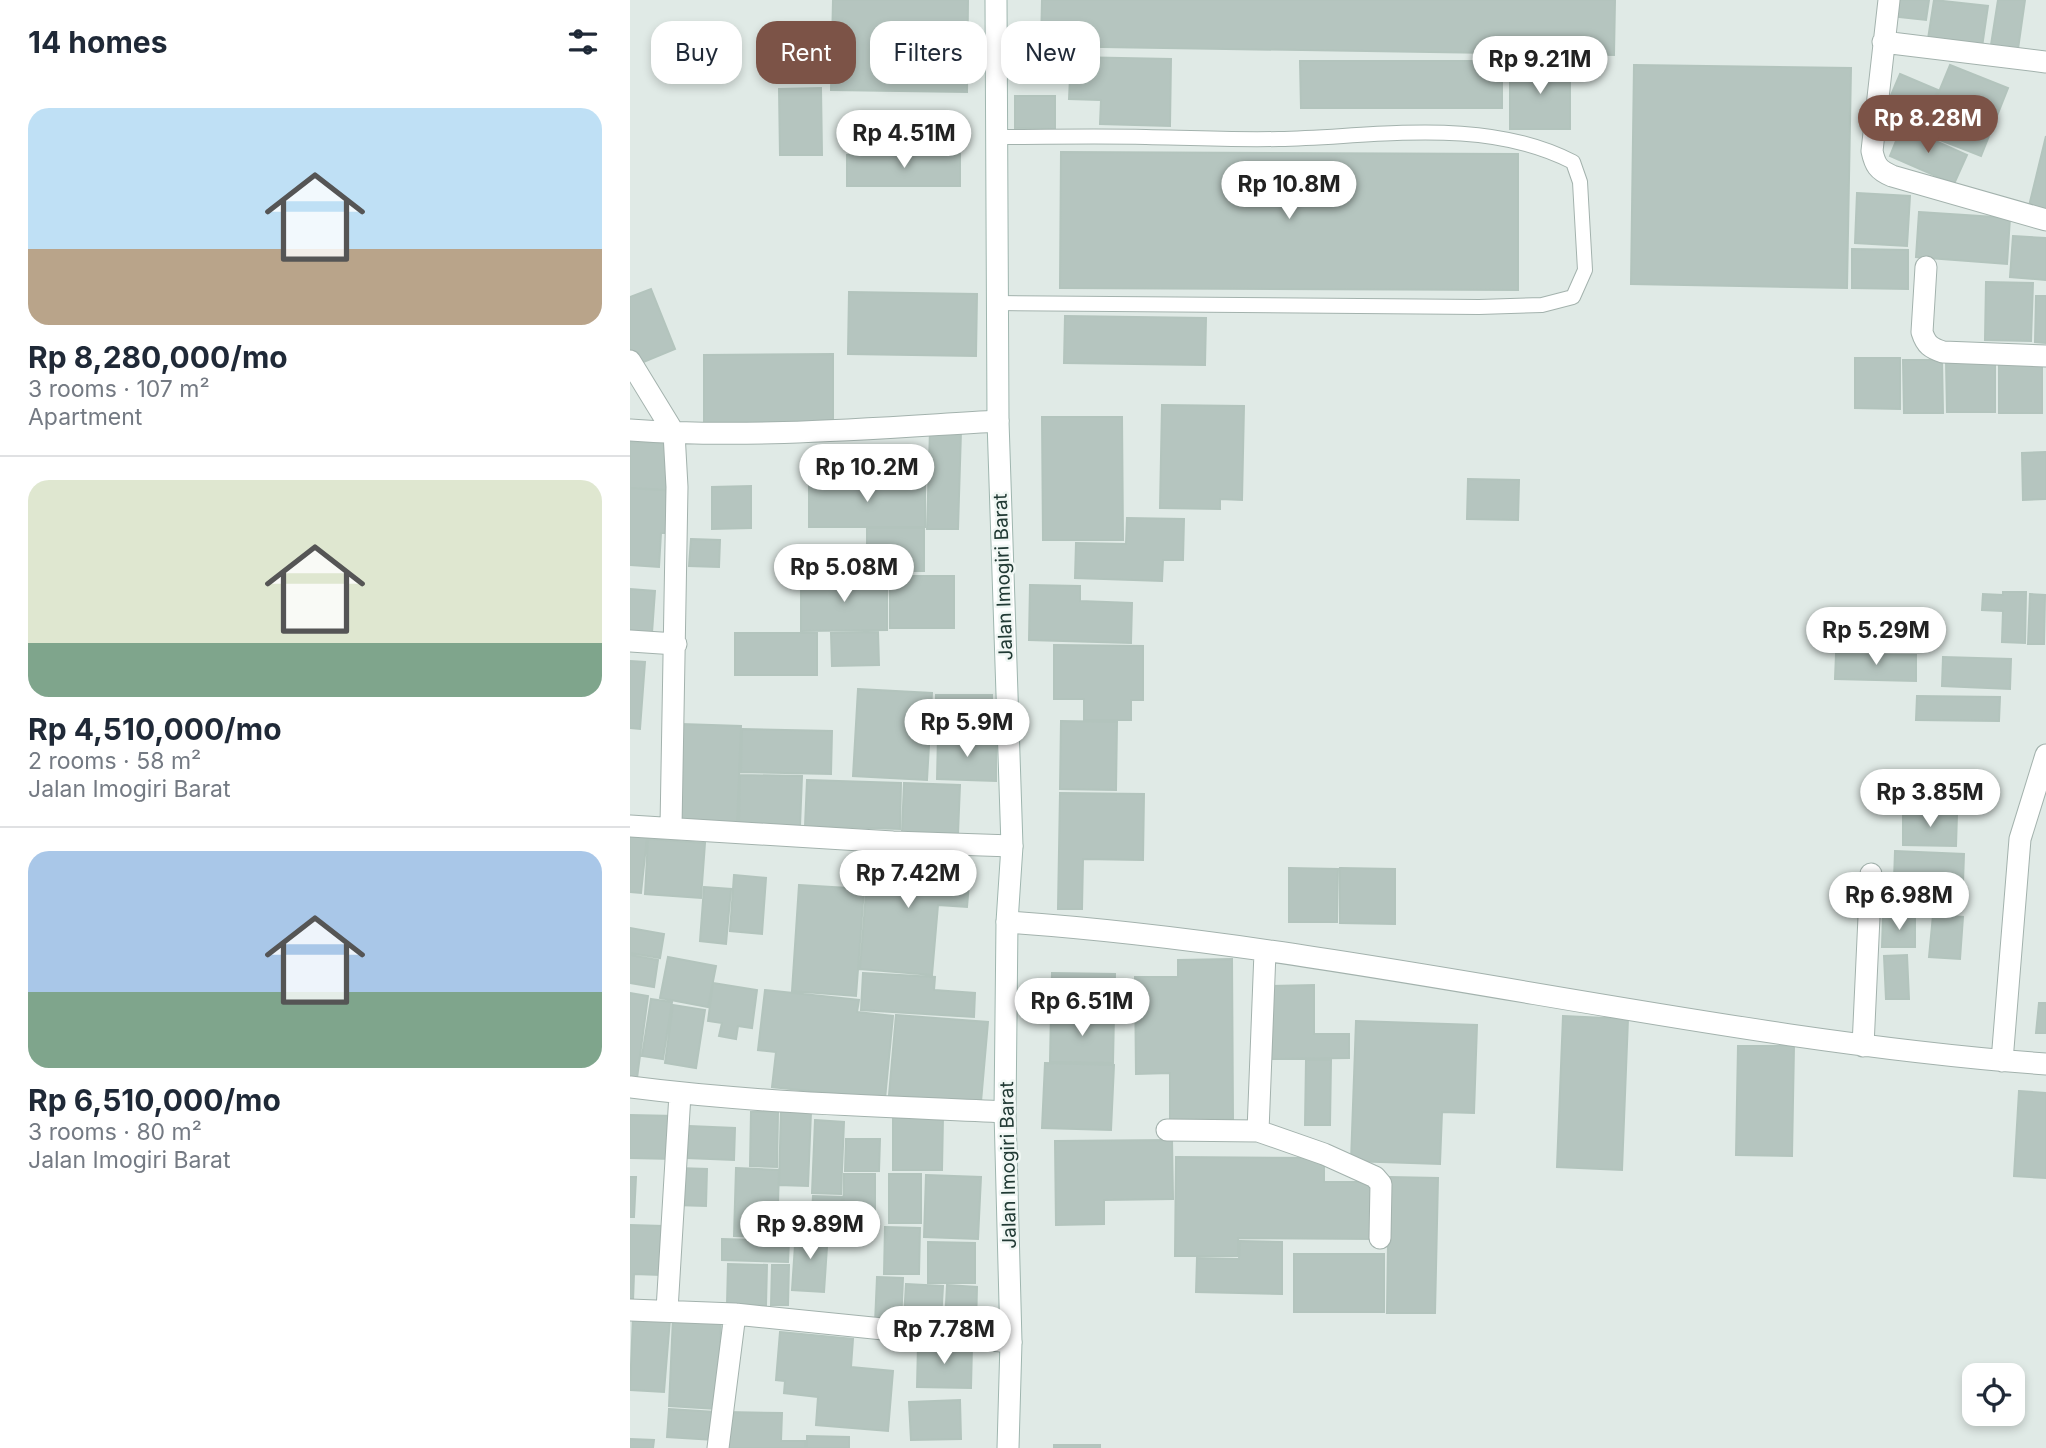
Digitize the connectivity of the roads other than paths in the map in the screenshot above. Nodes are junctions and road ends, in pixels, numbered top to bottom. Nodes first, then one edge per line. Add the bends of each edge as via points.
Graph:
1 (996, 0) edge
2 (1889, 0) edge
3 (1883, 42) junction
4 (2046, 62) edge
5 (996, 137) junction
6 (2046, 220) edge
7 (1926, 267) dead end
8 (997, 303) junction
9 (2046, 356) edge
10 (630, 361) edge
11 (998, 421) junction
12 (630, 430) edge
13 (674, 433) junction
14 (630, 642) edge
15 (676, 645) junction
16 (2046, 755) edge
17 (630, 826) edge
18 (671, 827) junction
19 (1012, 846) junction
20 (1871, 874) dead end
21 (1007, 922) junction
22 (1265, 952) junction
23 (1863, 1046) junction
24 (2002, 1061) junction
25 (2046, 1064) edge
26 (630, 1087) edge
27 (680, 1094) junction
28 (1006, 1112) junction
29 (1167, 1130) dead end
30 (1258, 1131) junction
31 (1380, 1238) dead end
32 (630, 1310) edge
33 (667, 1310) junction
34 (735, 1314) junction
35 (1011, 1342) junction
36 (718, 1448) edge
37 (1008, 1448) edge

1 - 5 street, Jalan Imogiri Barat
2 - 3 street
3 - 4 street
3 - 6 street via 1872,151 1881,172
5 - 8 street, Jalan Imogiri Barat
5 - 8 lane via 1277,139 1426,133 1521,143 1573,162 1580,183 1586,270 1573,298 1542,305
7 - 9 street via 1922,332 1931,348
8 - 11 street, Jalan Imogiri Barat
10 - 13 street
11 - 13 street
11 - 19 street, Jalan Imogiri Barat
12 - 13 street
13 - 15 street
14 - 15 street
15 - 18 street
16 - 24 street via 2020,839
17 - 18 street
18 - 19 street
19 - 21 street, Jalan Imogiri Barat
20 - 23 street
21 - 22 street via 1081,927
21 - 28 street, Jalan Imogiri Barat
22 - 23 street
22 - 30 street
23 - 24 street
24 - 25 street
26 - 27 street
27 - 28 street
27 - 33 street
28 - 35 street, Jalan Imogiri Barat
29 - 30 street
30 - 31 street via 1375,1177 1381,1184
32 - 33 street
33 - 34 street
34 - 35 street
34 - 36 street
35 - 37 street, Jalan Imogiri Barat

